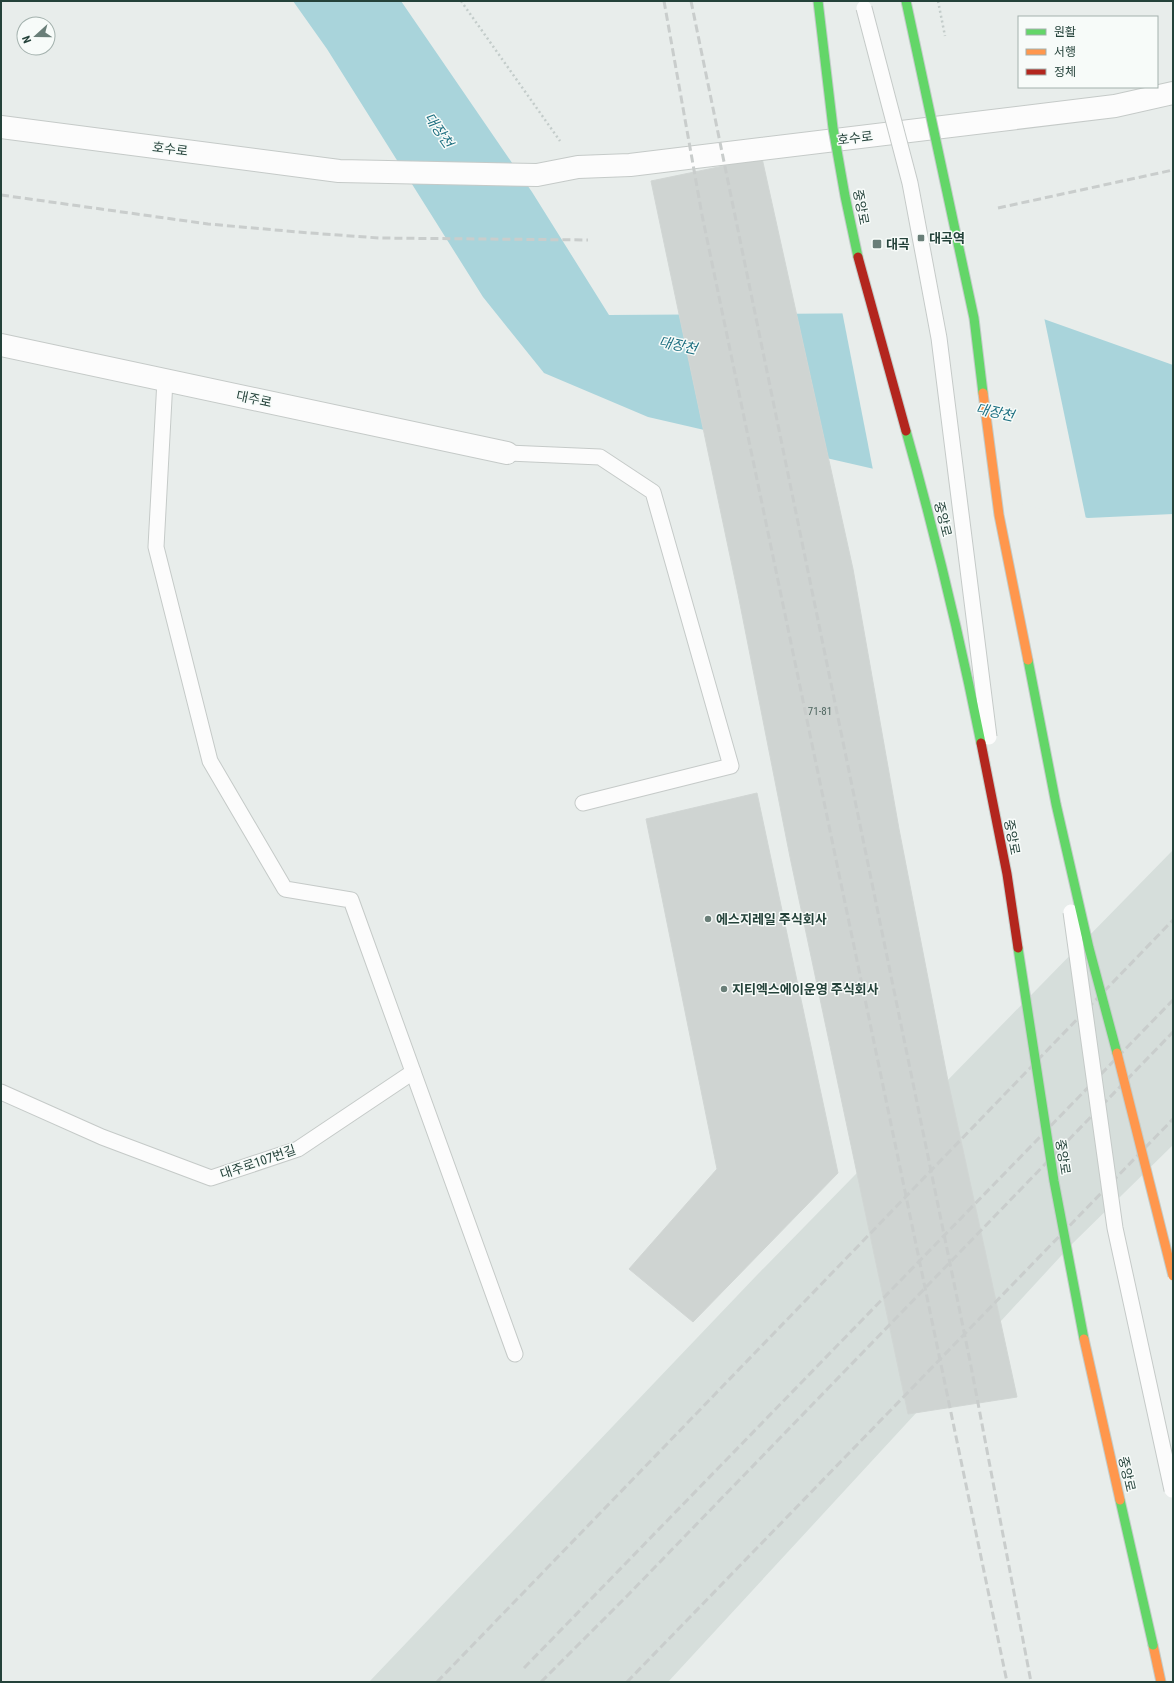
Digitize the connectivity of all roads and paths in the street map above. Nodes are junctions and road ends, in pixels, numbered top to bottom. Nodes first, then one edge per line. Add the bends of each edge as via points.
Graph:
1 (461, 1) edge
2 (818, 1) edge
3 (906, 1) edge
4 (938, 1) edge
5 (863, 4) edge
6 (946, 38) dead end
7 (1173, 93) edge
8 (1, 127) edge
9 (578, 167) junction
10 (1, 345) edge
11 (165, 380) junction
12 (507, 453) joint
13 (582, 803) dead end
14 (1056, 804) junction
15 (1007, 874) junction
16 (413, 1072) junction
17 (1, 1092) edge
18 (1173, 1276) edge
19 (515, 1354) dead end
20 (1172, 1493) edge
21 (1161, 1682) edge

1 - 9 path
2 - 15 main road, 중앙로, bridge via 833,128 858,256 929,513 976,720
3 - 14 main road, bridge via 974,318 999,515
4 - 6 path, bridge
5 - 15 lane, bridge via 910,183 939,338
7 - 9 street, 호수로 via 1115,106 630,166
8 - 9 street, 호수로 via 339,171 537,175
10 - 11 street, 대주로
11 - 12 street, 대주로
11 - 16 lane via 156,547 210,761 285,889 351,900
12 - 13 lane via 600,456 653,492 731,766
14 - 18 main road, bridge
14 - 20 lane, bridge via 1116,1228
15 - 21 main road, 중앙로, bridge via 1055,1189 1085,1346
16 - 17 lane, 대주로107번길 via 298,1149 211,1178 102,1136
16 - 19 lane

